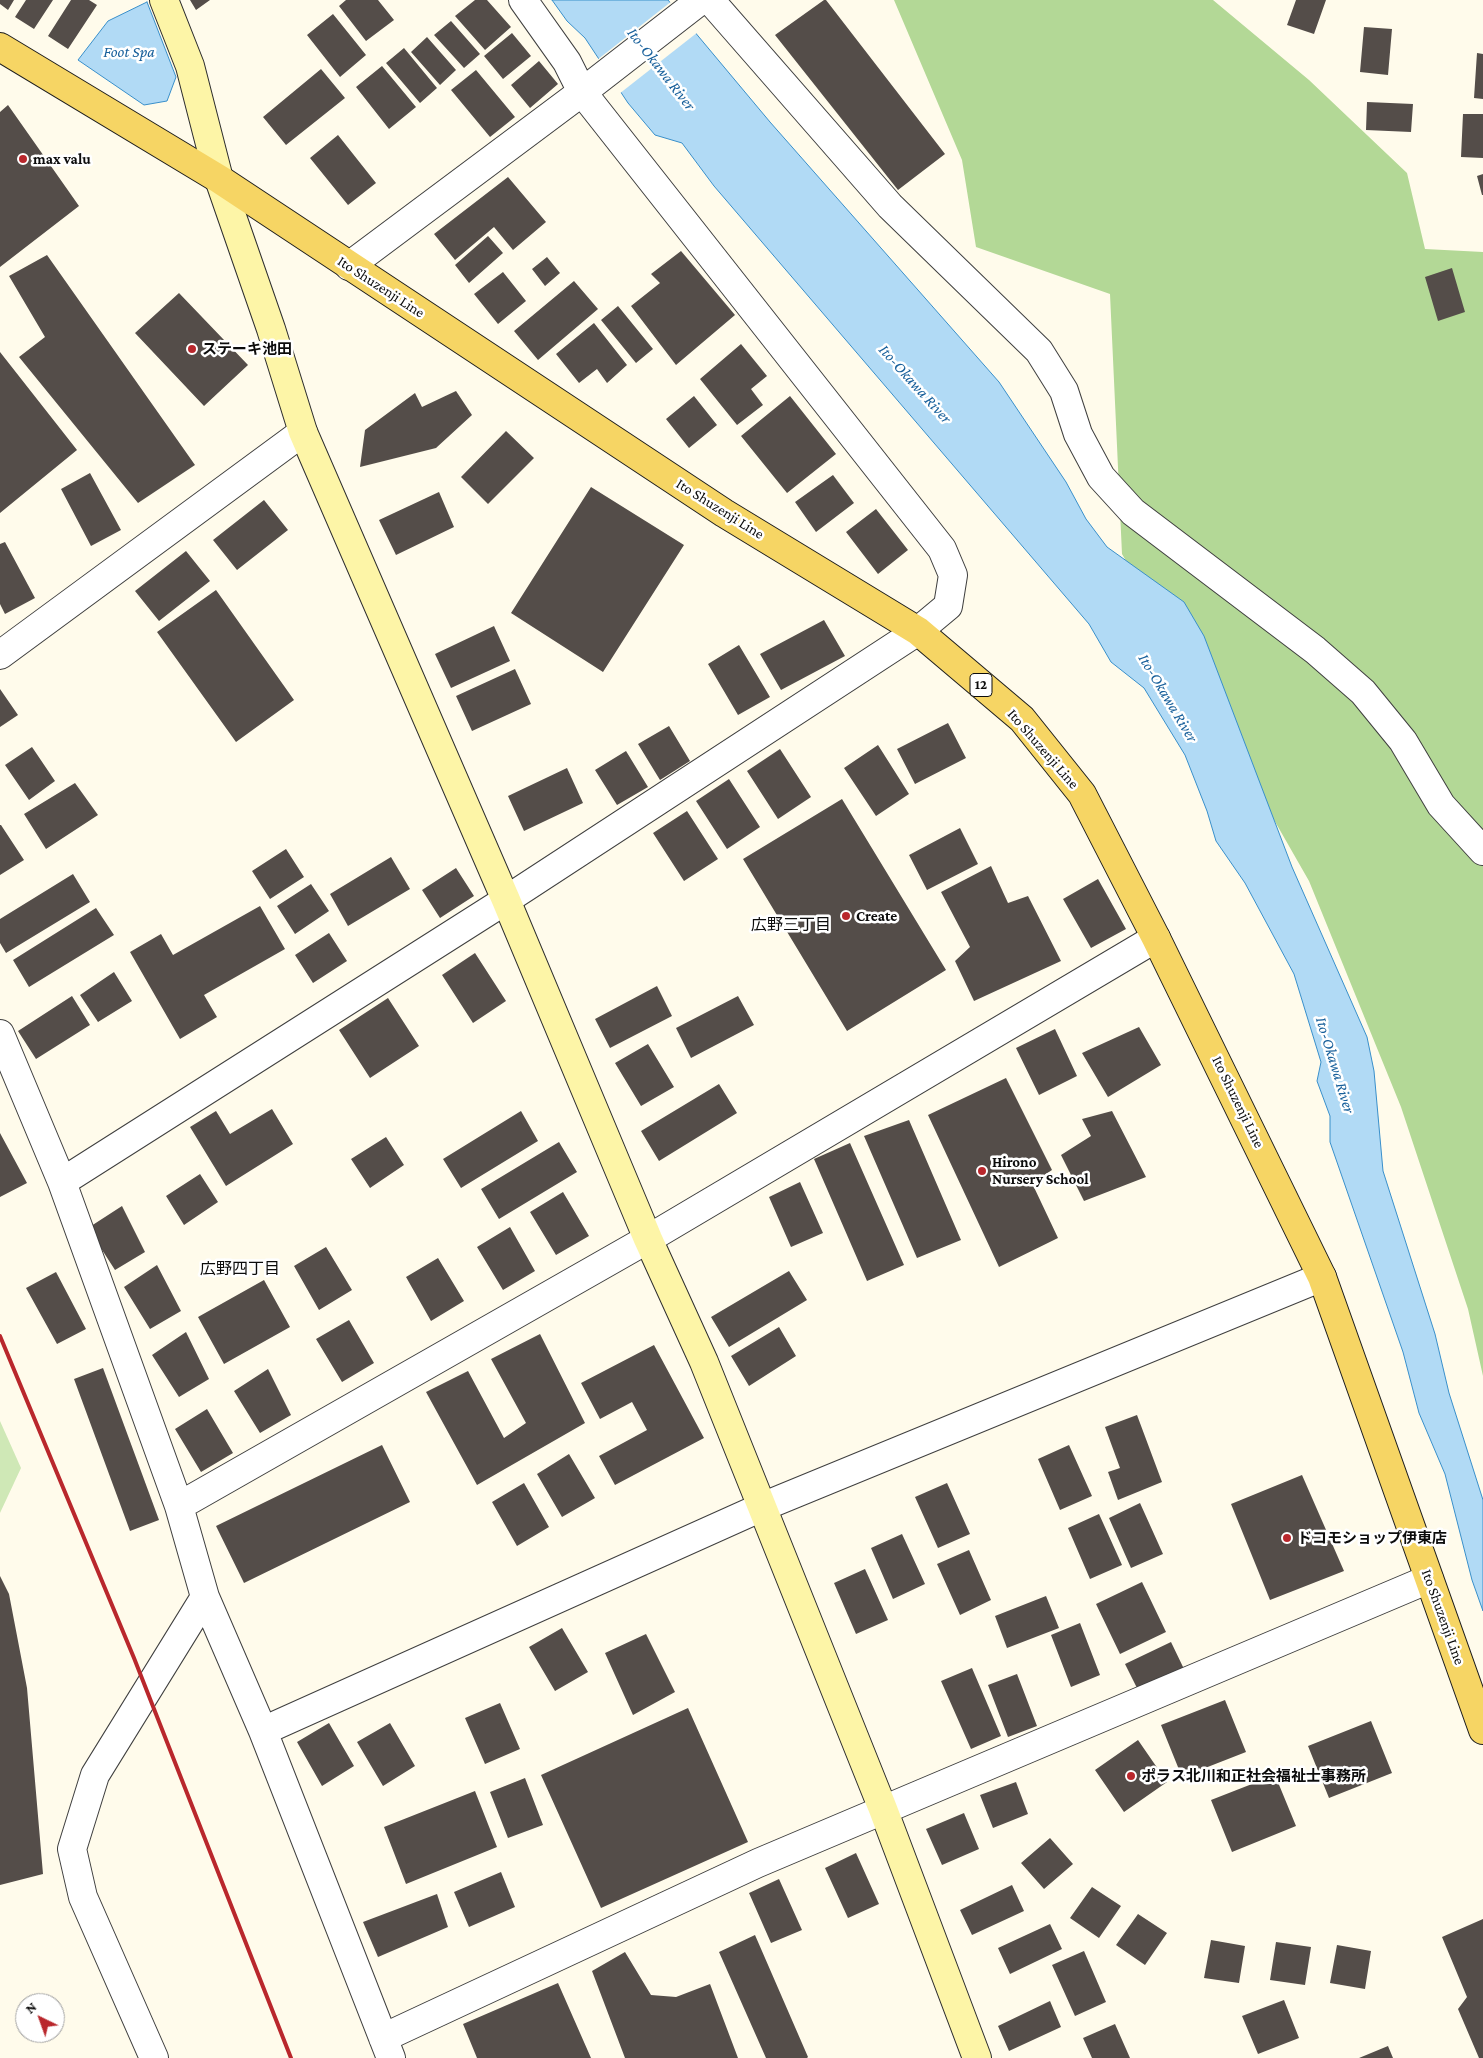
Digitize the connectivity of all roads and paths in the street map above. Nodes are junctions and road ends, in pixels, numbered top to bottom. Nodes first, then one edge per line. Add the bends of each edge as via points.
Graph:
1 (164, 0) edge
2 (523, 0) edge
3 (702, 2) edge
4 (0, 47) edge
5 (588, 88) junction
6 (219, 179) junction
7 (349, 266) junction
8 (303, 432) junction
9 (918, 632) junction
10 (0, 655) edge
11 (1483, 851) edge
12 (506, 900) junction
13 (1156, 938) junction
14 (0, 1034) edge
15 (62, 1182) junction
16 (648, 1239) junction
17 (1322, 1277) junction
18 (180, 1506) junction
19 (762, 1507) junction
20 (1429, 1579) junction
21 (205, 1597) junction
22 (1483, 1730) edge
23 (263, 1731) junction
24 (883, 1809) junction
25 (387, 2048) edge
26 (154, 2058) edge
27 (977, 2058) edge

1 - 6 street via 190,66
2 - 5 street
3 - 5 street
3 - 11 street via 890,206 1039,351 1064,391 1078,434 1101,477 1134,512 1315,650 1363,692 1403,741 1441,805
4 - 6 main road, Ito Shuzenji Line / 12
5 - 7 street
5 - 9 street via 942,549 954,576 948,606
6 - 7 main road, Ito Shuzenji Line / 12
6 - 8 street
7 - 9 main road, Ito Shuzenji Line / 12 via 724,513
8 - 10 street
8 - 12 street
9 - 12 street
9 - 13 main road, Ito Shuzenji Line / 12 via 1022,720 1082,794
12 - 15 street
12 - 16 street
13 - 16 street
13 - 17 main road, Ito Shuzenji Line / 12
14 - 15 street
15 - 18 street
16 - 18 street
16 - 19 street via 704,1362
17 - 19 street
17 - 20 main road, Ito Shuzenji Line / 12
18 - 21 street
19 - 23 street
19 - 24 street
20 - 22 main road, Ito Shuzenji Line / 12
20 - 24 street
21 - 23 street
21 - 26 street via 95,1775 72,1849 83,1897
23 - 25 street
24 - 25 street via 758,1862
24 - 27 street

